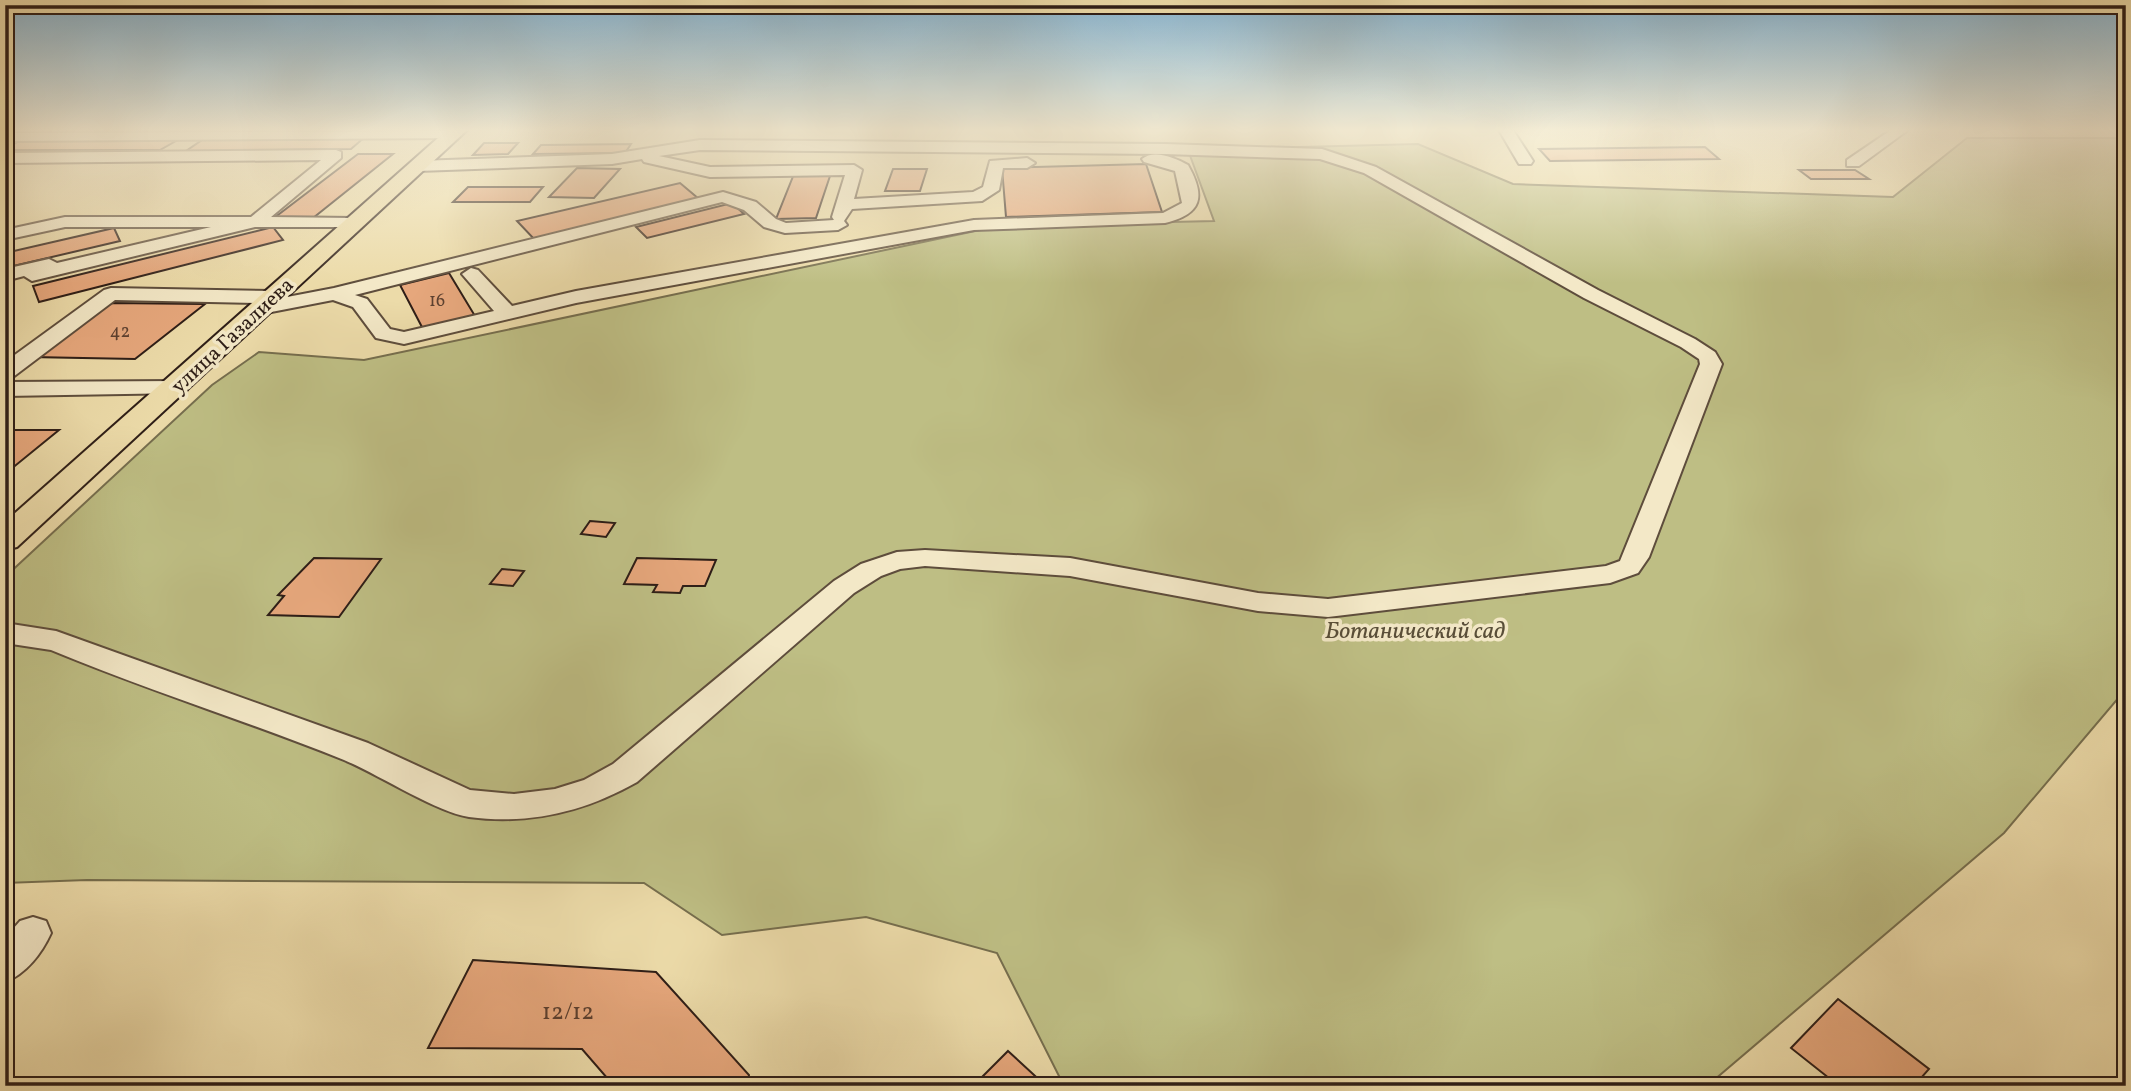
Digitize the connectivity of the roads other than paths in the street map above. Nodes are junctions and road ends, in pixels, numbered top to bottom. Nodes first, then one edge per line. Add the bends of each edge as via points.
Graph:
1 (305, 181) edge
2 (401, 181) edge
3 (732, 181) edge
4 (851, 181) edge
5 (993, 181) edge
6 (1186, 181) edge
7 (1389, 181) edge
8 (723, 197) junction
9 (846, 204) junction
10 (255, 222) junction
11 (353, 223) junction
12 (838, 225) junction
13 (5, 236) edge
14 (125, 246) dead end
15 (836, 252) junction
16 (73, 262) junction
17 (471, 274) dead end
18 (5, 275) edge
19 (32, 275) dead end
20 (334, 294) junction
21 (267, 302) junction
22 (508, 313) junction
23 (5, 372) edge
24 (177, 388) junction
25 (5, 389) edge
26 (5, 540) edge
27 (5, 633) edge
28 (33, 933) dead end
29 (5, 965) edge

1 - 10 street
2 - 11 main road, улица Газалиева
3 - 8 street
4 - 9 street
5 - 9 street via 991,190 976,197
6 - 15 street via 1190,205 1165,218 989,223
7 - 27 street via 1708,356 1711,364 1629,567 1610,574 1328,608 1258,602 1069,567 925,558 897,561 844,587 625,773 594,790 555,802 514,807 466,803 357,752 56,640
8 - 12 street via 750,206 770,223 785,228
8 - 20 street
9 - 12 street
10 - 11 street
10 - 13 street via 65,222
10 - 16 street
11 - 21 main road, улица Газалиева
12 - 15 street
14 - 16 lane
15 - 22 lane
16 - 18 lane
16 - 19 street
17 - 22 street
20 - 21 street
20 - 22 lane via 360,303 383,334 392,338
21 - 23 street via 111,294
21 - 24 main road, улица Газалиева
24 - 25 street
24 - 26 main road, улица Газалиева
28 - 29 lane

